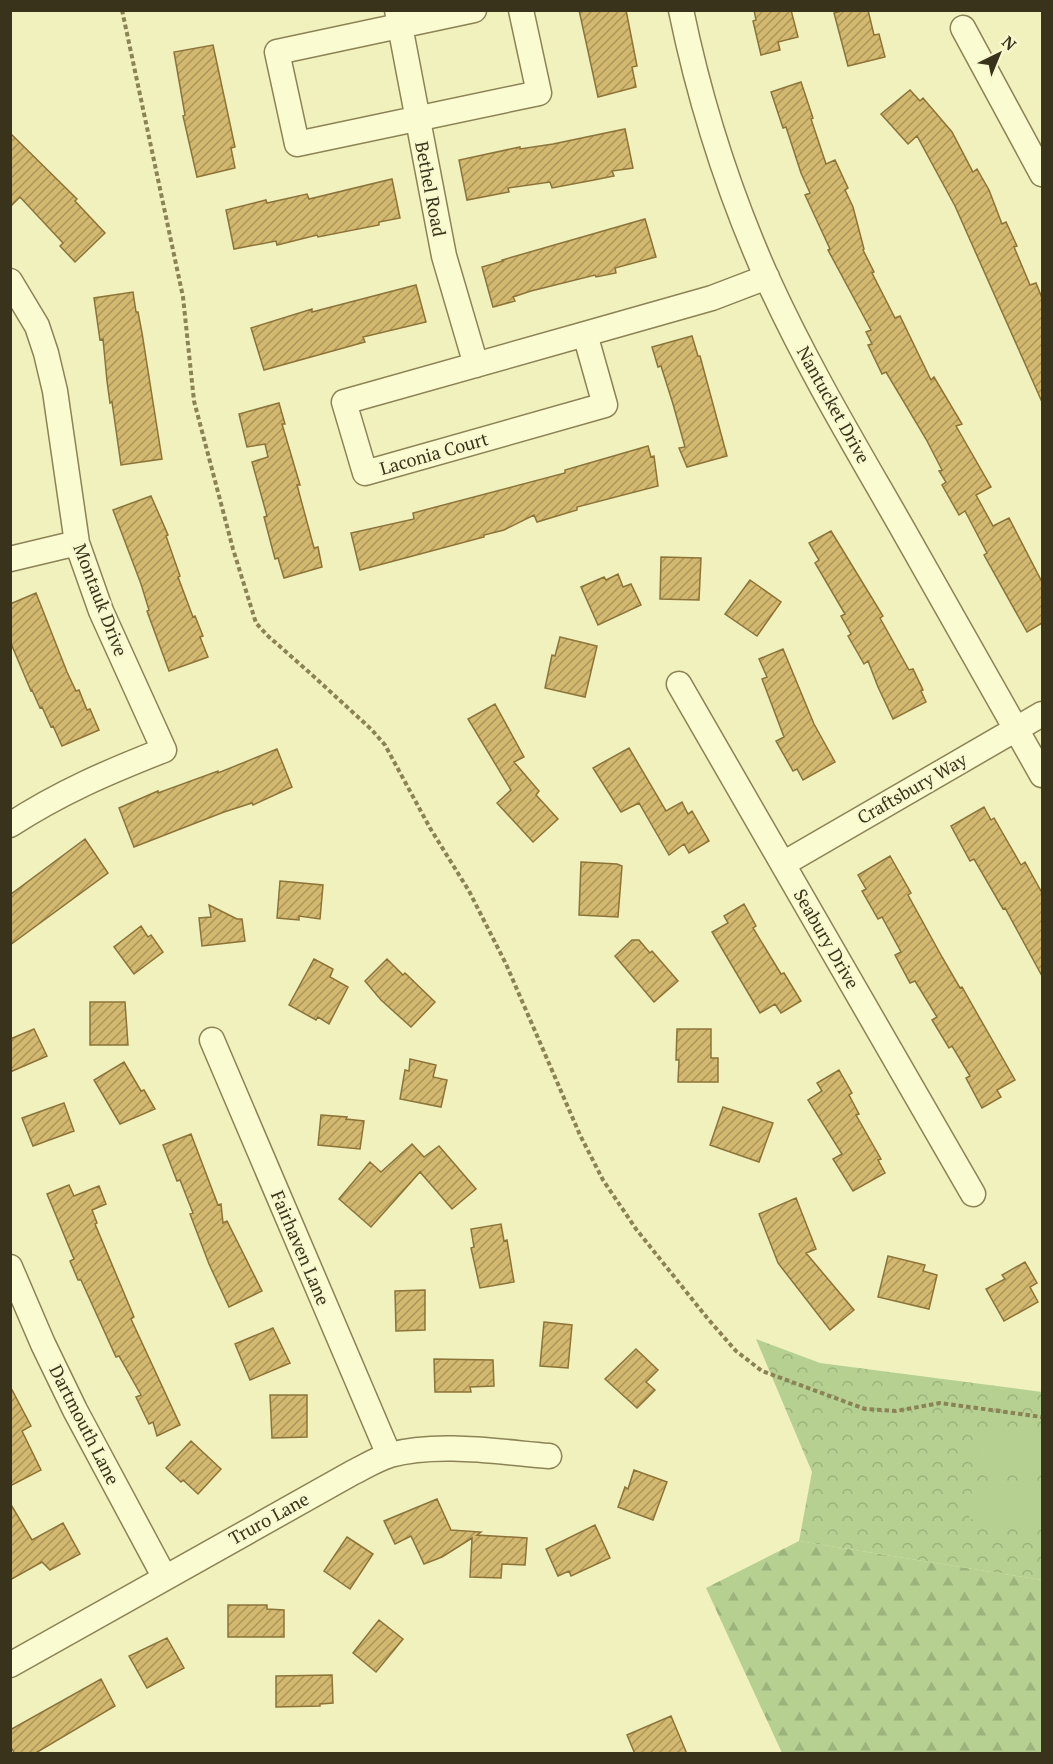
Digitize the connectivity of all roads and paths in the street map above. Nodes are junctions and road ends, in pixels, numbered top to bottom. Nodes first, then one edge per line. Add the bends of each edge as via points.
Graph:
1 (122, 10) edge
2 (474, 10) edge
3 (521, 10) edge
4 (681, 10) edge
5 (398, 18) edge
6 (963, 28) dead end
7 (417, 118) junction
8 (1042, 174) edge
9 (767, 277) junction
10 (10, 281) edge
11 (585, 334) junction
12 (476, 365) junction
13 (77, 543) junction
14 (10, 559) edge
15 (679, 684) dead end
16 (1042, 714) edge
17 (1016, 729) junction
18 (1042, 775) edge
19 (10, 825) edge
20 (783, 864) junction
21 (212, 1040) dead end
22 (973, 1194) dead end
23 (10, 1267) edge
24 (1042, 1417) edge
25 (389, 1455) junction
26 (549, 1456) dead end
27 (165, 1578) junction
28 (10, 1665) edge

1 - 24 path via 183,297 194,401 256,623 385,745 506,964 603,1180 636,1229 708,1319 736,1351 762,1371 865,1409 896,1411 940,1403
2 - 5 street
3 - 7 street via 539,93
4 - 9 street, Nantucket Drive via 707,113
5 - 7 street, Bethel Road
5 - 7 street via 278,52 297,144
6 - 8 street
7 - 12 street, Bethel Road via 444,256
9 - 11 street, Laconia Court via 712,298
9 - 17 street, Nantucket Drive via 803,351
10 - 13 street, Montauk Drive via 37,326 46,353
11 - 12 street, Laconia Court
11 - 12 street, Laconia Court via 605,405 365,473 344,402
13 - 14 street
13 - 19 street, Montauk Drive via 101,611 164,750 91,779
15 - 20 street, Seabury Drive
16 - 17 street, Craftsbury Way
17 - 18 street, Nantucket Drive
17 - 20 street, Craftsbury Way
20 - 22 street, Seabury Drive
21 - 25 street, Fairhaven Lane
23 - 27 street, Dartmouth Lane via 75,1410
25 - 26 street, Truro Lane via 444,1449
25 - 27 street, Truro Lane
27 - 28 street, Truro Lane

